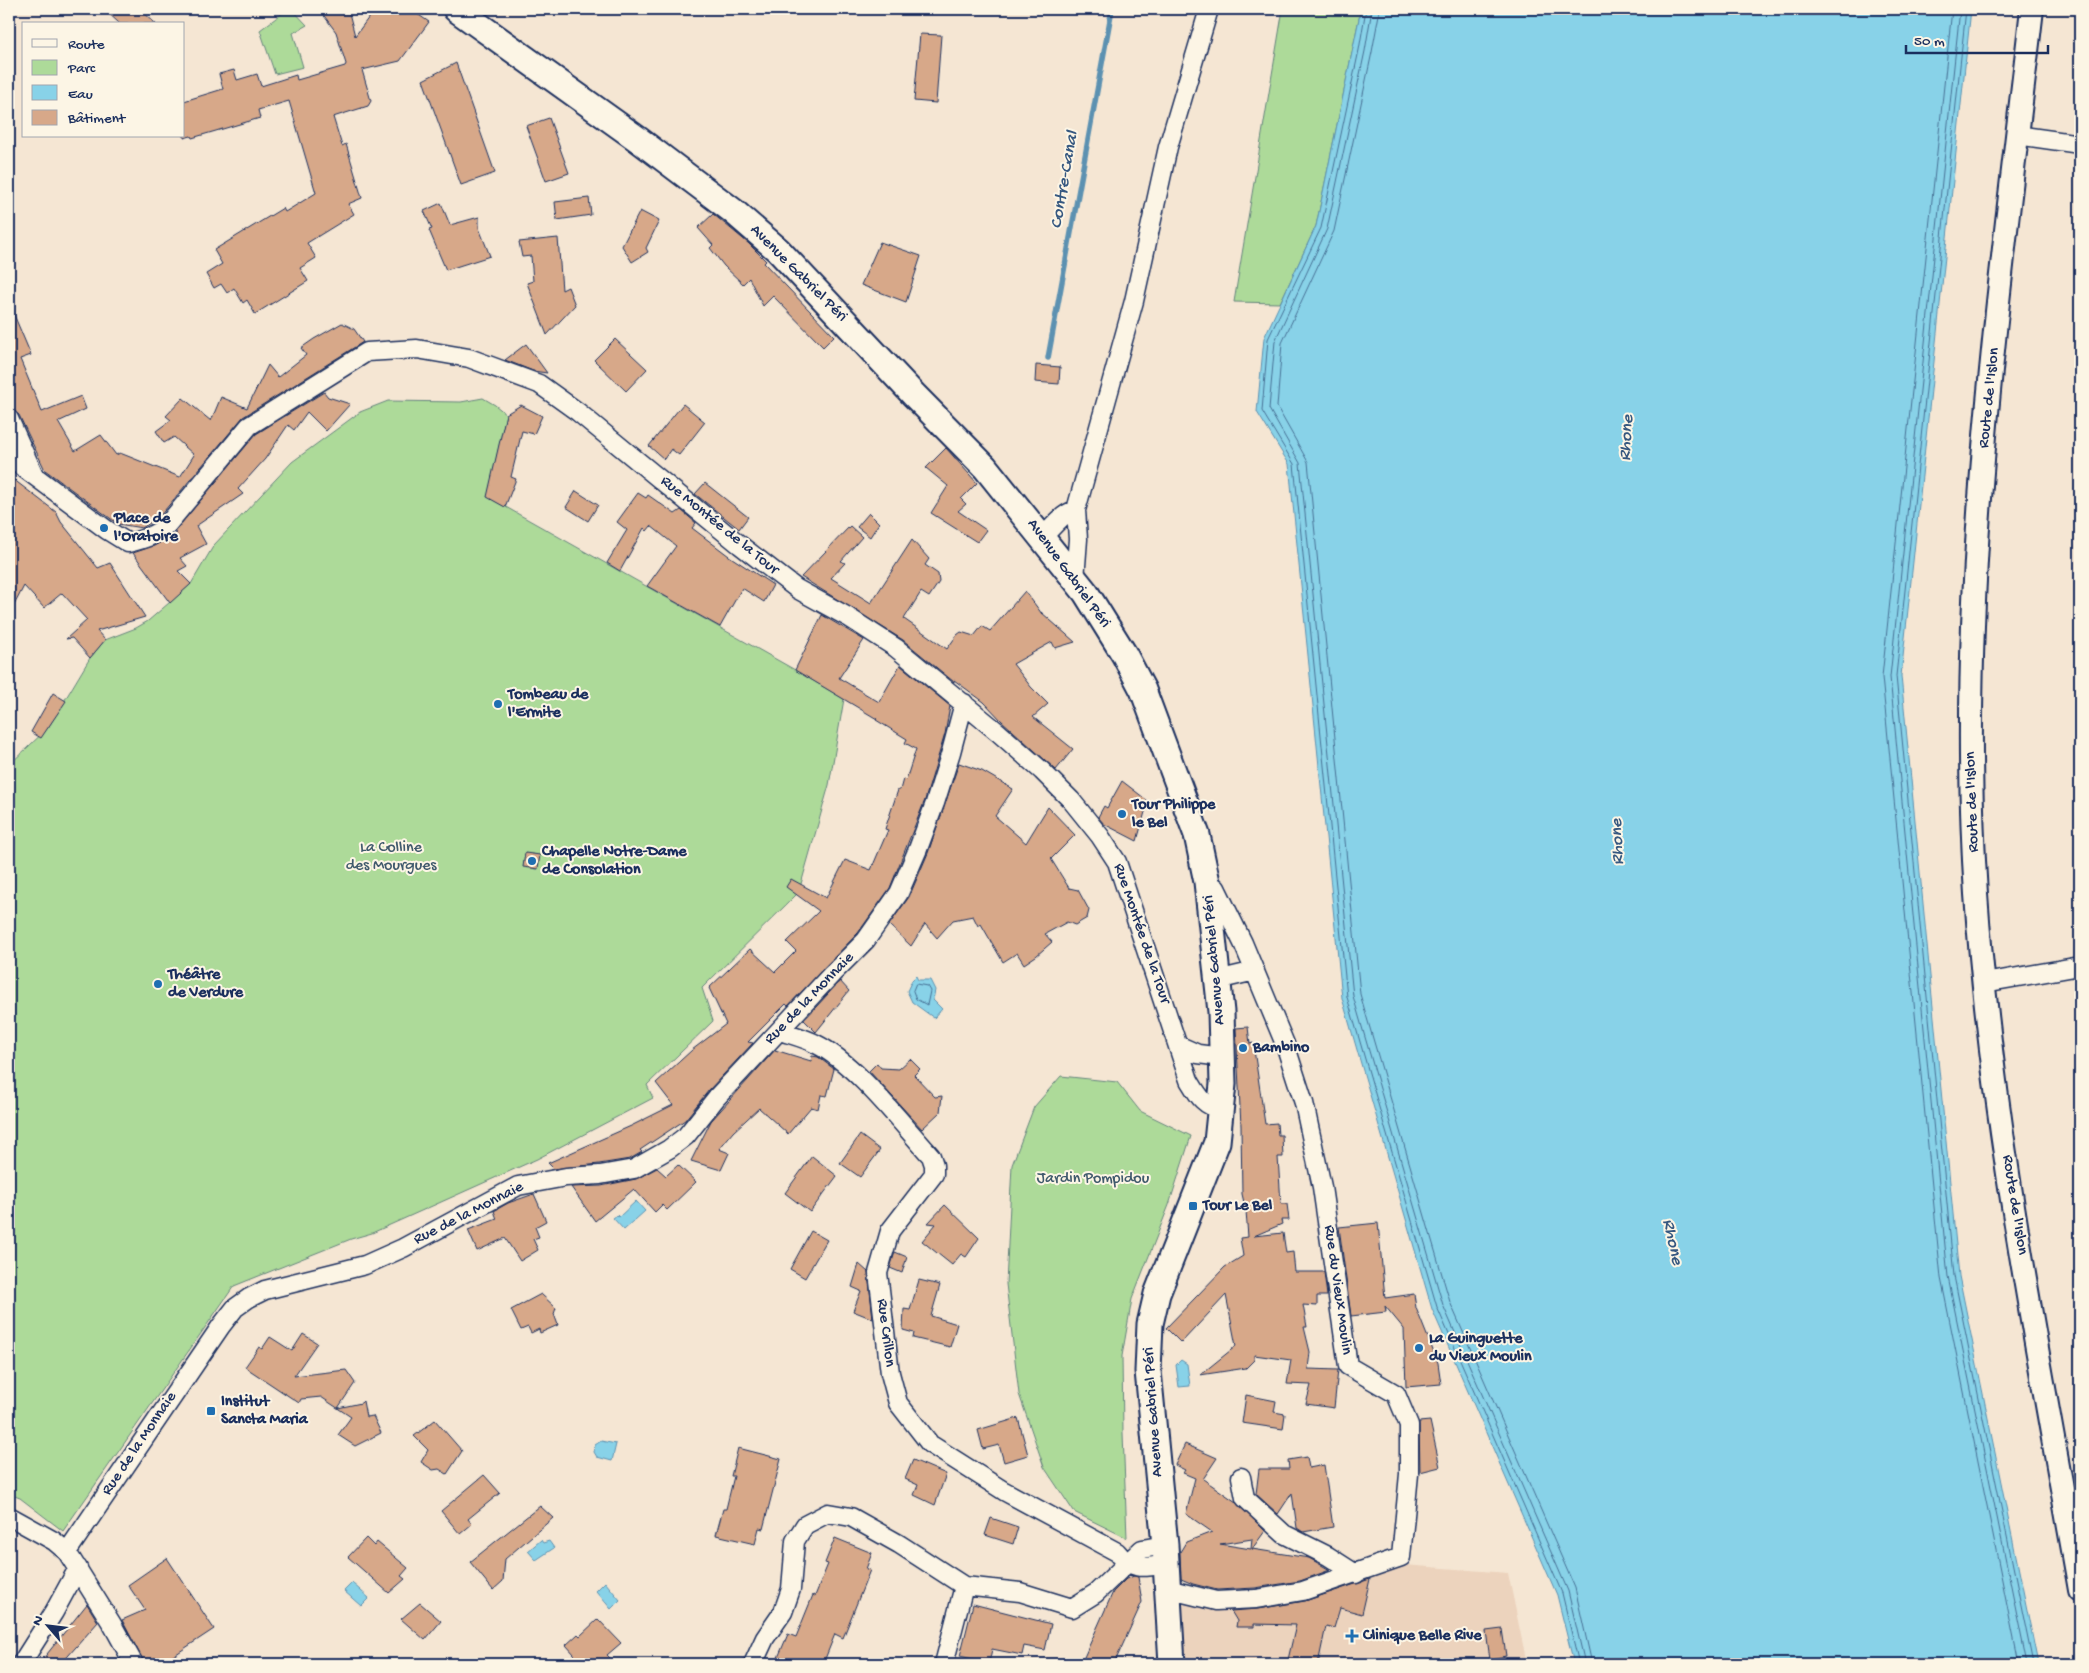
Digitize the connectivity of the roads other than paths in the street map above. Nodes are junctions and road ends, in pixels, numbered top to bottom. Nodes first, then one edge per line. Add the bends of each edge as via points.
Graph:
1 (456, 9) edge
2 (1209, 9) edge
3 (2032, 9) edge
4 (2018, 136) junction
5 (2080, 144) edge
6 (9, 419) edge
7 (9, 457) edge
8 (34, 476) junction
9 (1076, 510) junction
10 (1042, 537) junction
11 (1075, 579) junction
12 (964, 703) junction
13 (1207, 882) junction
14 (2080, 966) edge
15 (1255, 971) junction
16 (1217, 980) junction
17 (1984, 983) junction
18 (780, 1031) junction
19 (1180, 1046) junction
20 (1222, 1057) junction
21 (1222, 1109) junction
22 (1241, 1477) dead end
23 (9, 1516) edge
24 (67, 1552) junction
25 (1165, 1554) junction
26 (1126, 1563) junction
27 (78, 1568) junction
28 (1356, 1574) junction
29 (964, 1586) junction
30 (1167, 1589) junction
31 (2080, 1590) edge
32 (21, 1664) edge
33 (134, 1664) edge
34 (753, 1664) edge
35 (944, 1664) edge
36 (1172, 1664) edge

1 - 10 main road, Avenue Gabriel Péri via 639,140 778,250 985,466
2 - 9 street via 1168,147 1134,301
3 - 4 street, Route de l'Islon
4 - 5 street
4 - 17 street, Route de l'Islon via 1985,447 1975,577 1971,736 1976,892
6 - 8 street
7 - 8 street
8 - 12 street, Rue Montée de la Tour via 128,543 145,539 167,525 249,426 367,352 416,349 469,358 539,384 797,589 896,648
9 - 10 street via 1066,512
9 - 11 street
10 - 11 main road, Avenue Gabriel Péri
11 - 13 main road, Avenue Gabriel Péri via 1103,619 1143,690 1197,835
12 - 18 street, Rue de la Monnaie via 935,803 899,893 866,940
12 - 19 street, Rue Montée de la Tour via 1071,800 1117,862
13 - 15 street, Rue du Vieux Moulin via 1216,888 1226,904
13 - 16 main road, Avenue Gabriel Péri
14 - 17 street
15 - 16 street
15 - 28 street, Rue du Vieux Moulin via 1285,1044 1304,1103 1322,1187 1348,1366 1396,1394 1409,1425 1409,1474 1401,1557
16 - 20 main road, Avenue Gabriel Péri
17 - 31 street, Route de l'Islon via 1991,1063
18 - 24 street, Rue de la Monnaie via 686,1136 634,1169 518,1186 365,1265 265,1290 235,1308
18 - 26 street, Rue Crillon via 816,1044 838,1058 882,1101 931,1156 934,1165 934,1174 890,1231 878,1272 889,1364 898,1403 930,1444 1004,1491 1117,1552
19 - 20 street via 1198,1054
19 - 21 street, Rue Montée de la Tour via 1189,1080 1199,1098 1211,1108
20 - 21 main road, Avenue Gabriel Péri
21 - 25 main road, Avenue Gabriel Péri via 1212,1160 1157,1294 1150,1324 1148,1371
22 - 28 street via 1245,1498 1284,1534
23 - 24 street
24 - 27 street
25 - 26 street via 1142,1548
25 - 30 main road, Avenue Gabriel Péri
26 - 29 street via 1096,1593 1072,1608 1020,1592
27 - 32 street
27 - 33 street
28 - 30 street, Rue du Vieux Moulin via 1303,1591 1256,1599 1216,1601
29 - 34 street via 851,1518 828,1513 805,1525 795,1541 791,1589 784,1612 765,1638
29 - 35 street
30 - 36 main road, Avenue Gabriel Péri

